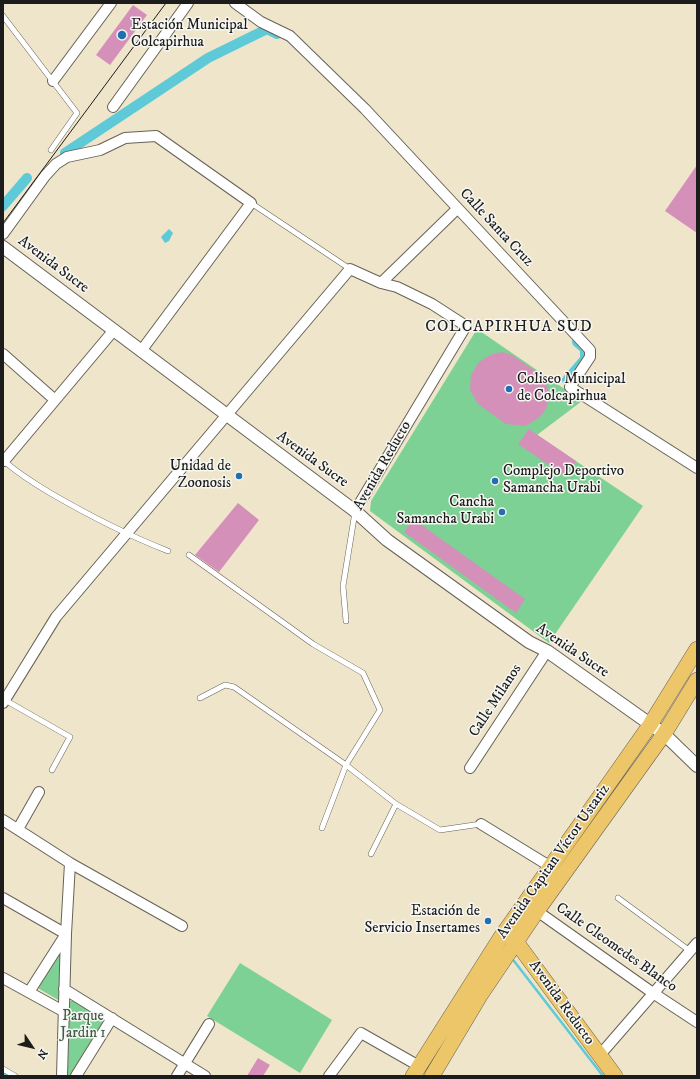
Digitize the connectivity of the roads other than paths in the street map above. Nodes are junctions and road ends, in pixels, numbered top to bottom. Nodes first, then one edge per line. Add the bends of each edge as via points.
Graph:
1 (110, 3) edge
2 (188, 3) edge
3 (235, 3) edge
4 (3, 16) edge
5 (53, 81) junction
6 (113, 107) dead end
7 (51, 150) dead end
8 (251, 202) junction
9 (457, 209) junction
10 (3, 234) edge
11 (3, 247) edge
12 (350, 269) junction
13 (381, 283) junction
14 (114, 330) junction
15 (141, 351) junction
16 (3, 354) edge
17 (55, 400) junction
18 (225, 416) junction
19 (4, 461) edge
20 (697, 468) edge
21 (355, 511) junction
22 (127, 535) junction
23 (168, 551) dead end
24 (189, 555) dead end
25 (346, 621) dead end
26 (697, 649) edge
27 (547, 651) junction
28 (697, 680) edge
29 (200, 698) dead end
30 (4, 700) edge
31 (650, 725) junction
32 (664, 734) junction
33 (346, 765) junction
34 (697, 766) edge
35 (470, 768) dead end
36 (52, 770) dead end
37 (39, 792) dead end
38 (396, 804) junction
39 (3, 820) edge
40 (481, 824) joint
41 (322, 828) dead end
42 (18, 829) junction
43 (371, 854) dead end
44 (70, 863) junction
45 (551, 867) junction
46 (3, 898) edge
47 (618, 898) dead end
48 (537, 911) junction
49 (182, 926) dead end
50 (504, 932) junction
51 (66, 934) junction
52 (517, 943) junction
53 (694, 947) edge
54 (3, 978) edge
55 (64, 989) junction
56 (29, 992) junction
57 (653, 993) junction
58 (63, 1011) junction
59 (112, 1018) junction
60 (697, 1022) edge
61 (209, 1024) dead end
62 (599, 1056) junction
63 (184, 1064) junction
64 (3, 1069) edge
65 (416, 1071) edge
66 (15, 1076) edge
67 (62, 1076) edge
68 (76, 1076) edge
69 (177, 1076) edge
70 (204, 1076) edge
71 (329, 1076) edge
72 (432, 1076) edge
73 (615, 1076) edge

1 - 5 street
2 - 6 street
3 - 9 street, Calle Santa Cruz via 261,22 290,36 365,109
4 - 5 lane
5 - 7 lane via 77,114
8 - 10 street via 156,136 125,138 100,150 67,157 56,164
8 - 12 lane
8 - 15 street
9 - 13 street
9 - 20 street, Calle Santa Cruz via 590,350 590,357 570,387
11 - 14 street, Avenida Sucre
12 - 13 street
12 - 18 street
13 - 21 street, Avenida Reducto via 432,304 466,326
14 - 15 street, Avenida Sucre
14 - 17 street
15 - 18 street, Avenida Sucre
16 - 17 street
17 - 19 street
18 - 21 street, Avenida Sucre
18 - 22 street
19 - 22 lane via 16,472 84,513
21 - 25 lane, Avenida Reducto via 342,586
21 - 27 street, Avenida Sucre via 387,540 529,642
22 - 23 lane
22 - 30 street via 56,618
24 - 33 lane via 313,644 364,673 380,710
26 - 31 main road, Avenida Capitan Víctor Ustariz
27 - 31 street, Avenida Sucre
27 - 35 street, Calle Milanos
28 - 32 main road, Avenida Capitan Víctor Ustariz
29 - 33 lane via 224,686 234,687
30 - 36 lane via 70,737
31 - 32 street, Avenida Sucre
31 - 45 main road, Avenida Capitan Víctor Ustariz
32 - 34 street, Avenida Sucre
32 - 48 main road, Avenida Capitan Víctor Ustariz
33 - 38 lane
33 - 41 lane
37 - 42 street
38 - 40 lane via 440,830
38 - 43 lane
39 - 42 street
40 - 45 street
42 - 44 street
44 - 49 street
44 - 51 street
45 - 50 main road, Avenida Capitan Víctor Ustariz
46 - 51 street
47 - 53 lane
48 - 52 main road, Avenida Capitan Víctor Ustariz
48 - 57 street, Calle Cleomedes Blanco
50 - 52 main road, Avenida Reducto
50 - 65 main road, Avenida Capitan Víctor Ustariz
51 - 55 street
51 - 56 street
52 - 62 main road, Avenida Reducto
52 - 72 main road, Avenida Capitan Víctor Ustariz via 481,994
53 - 57 street
54 - 56 street
55 - 58 street
55 - 59 street
56 - 58 street
57 - 60 street, Calle Cleomedes Blanco
57 - 62 street
58 - 67 street
59 - 63 street
59 - 68 street
61 - 63 street
62 - 73 main road, Avenida Reducto
63 - 69 street
63 - 70 street
64 - 66 lane
65 - 71 street via 361,1033

